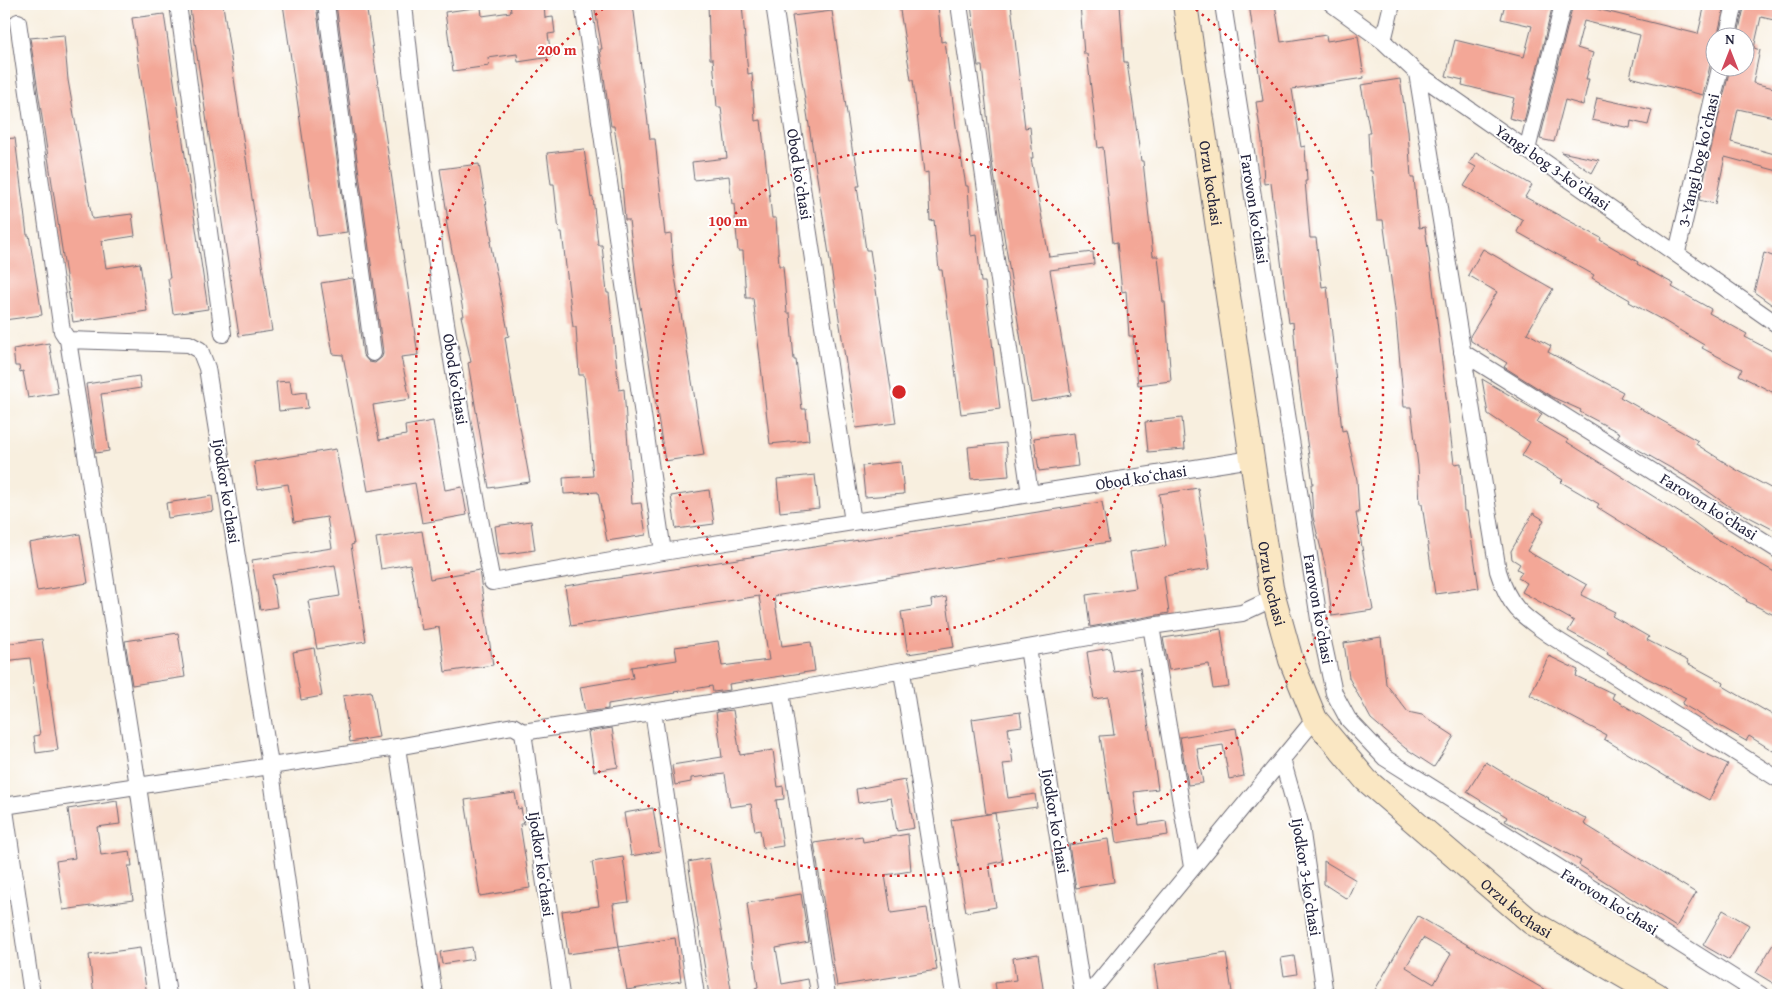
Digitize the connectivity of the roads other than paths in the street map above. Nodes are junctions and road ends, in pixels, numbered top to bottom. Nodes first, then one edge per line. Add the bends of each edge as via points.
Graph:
1 (178, 4) edge
2 (326, 4) edge
3 (404, 4) edge
4 (583, 4) edge
5 (774, 4) edge
6 (960, 4) edge
7 (1185, 4) edge
8 (1223, 4) edge
9 (1332, 4) edge
10 (1392, 4) edge
11 (1563, 4) edge
12 (1735, 4) edge
13 (18, 22) dead end
14 (1729, 28) edge
15 (1383, 41) junction
16 (1418, 73) junction
17 (1718, 78) edge
18 (1528, 150) junction
19 (1677, 252) junction
20 (1778, 325) edge
21 (223, 334) dead end
22 (65, 335) junction
23 (1462, 352) junction
24 (373, 353) dead end
25 (1252, 459) junction
26 (1030, 494) junction
27 (853, 522) junction
28 (1778, 550) edge
29 (663, 552) junction
30 (1274, 598) junction
31 (1151, 626) junction
32 (1028, 648) junction
33 (902, 672) junction
34 (781, 692) junction
35 (653, 711) junction
36 (1315, 719) junction
37 (523, 732) junction
38 (397, 747) junction
39 (1282, 759) junction
40 (270, 765) junction
41 (1778, 779) edge
42 (138, 786) junction
43 (4, 805) edge
44 (1192, 866) junction
45 (32, 995) edge
46 (168, 995) edge
47 (303, 995) edge
48 (434, 995) edge
49 (560, 995) edge
50 (696, 995) edge
51 (827, 995) edge
52 (954, 995) edge
53 (1083, 995) edge
54 (1088, 995) edge
55 (1325, 995) edge
56 (1657, 995) edge
57 (1761, 995) edge

1 - 21 street
2 - 24 street
3 - 29 street, Obod koʻchasi via 413,97 454,369 492,582
4 - 29 street
5 - 27 street, Obod koʻchasi
6 - 26 street
7 - 25 main road, Orzu kochasi
8 - 57 street, Farovon koʻchasi via 1321,632 1334,693 1348,719 1385,758
9 - 15 street, Yangi bog 3-koʼchasi
10 - 15 street
11 - 18 street
12 - 14 street
13 - 22 street
15 - 16 street, Yangi bog 3-koʼchasi
16 - 18 street, Yangi bog 3-koʼchasi
16 - 23 street
17 - 19 street, 3-Yangi bog koʼchasi
18 - 19 street, Yangi bog 3-koʼchasi
19 - 20 street, Yangi bog 3-koʼchasi
22 - 40 street, Ijodkor koʻchasi via 189,344 200,350 207,368
22 - 42 street
23 - 28 street, Farovon koʻchasi
23 - 41 street via 1504,593 1521,615 1551,636
25 - 26 street, Obod koʻchasi
25 - 30 main road, Orzu kochasi
26 - 27 street, Obod koʻchasi
27 - 29 street, Obod koʻchasi
30 - 31 street via 1242,614
30 - 36 main road, Orzu kochasi via 1291,660
31 - 32 street
31 - 44 street
32 - 33 street
32 - 53 street, Ijodkor koʻchasi
33 - 34 street
33 - 52 street
34 - 35 street
34 - 51 street
35 - 37 street
35 - 50 street
36 - 39 street
36 - 56 main road, Orzu kochasi via 1366,780 1531,922
37 - 38 street via 513,726
37 - 49 street, Ijodkor koʻchasi
38 - 40 street
38 - 48 street
39 - 44 street
39 - 55 street, Ijodkor 3-koʼchasi via 1301,826
40 - 42 street
40 - 47 street, Ijodkor koʻchasi
42 - 43 street
42 - 46 street
43 - 45 street
44 - 54 street

